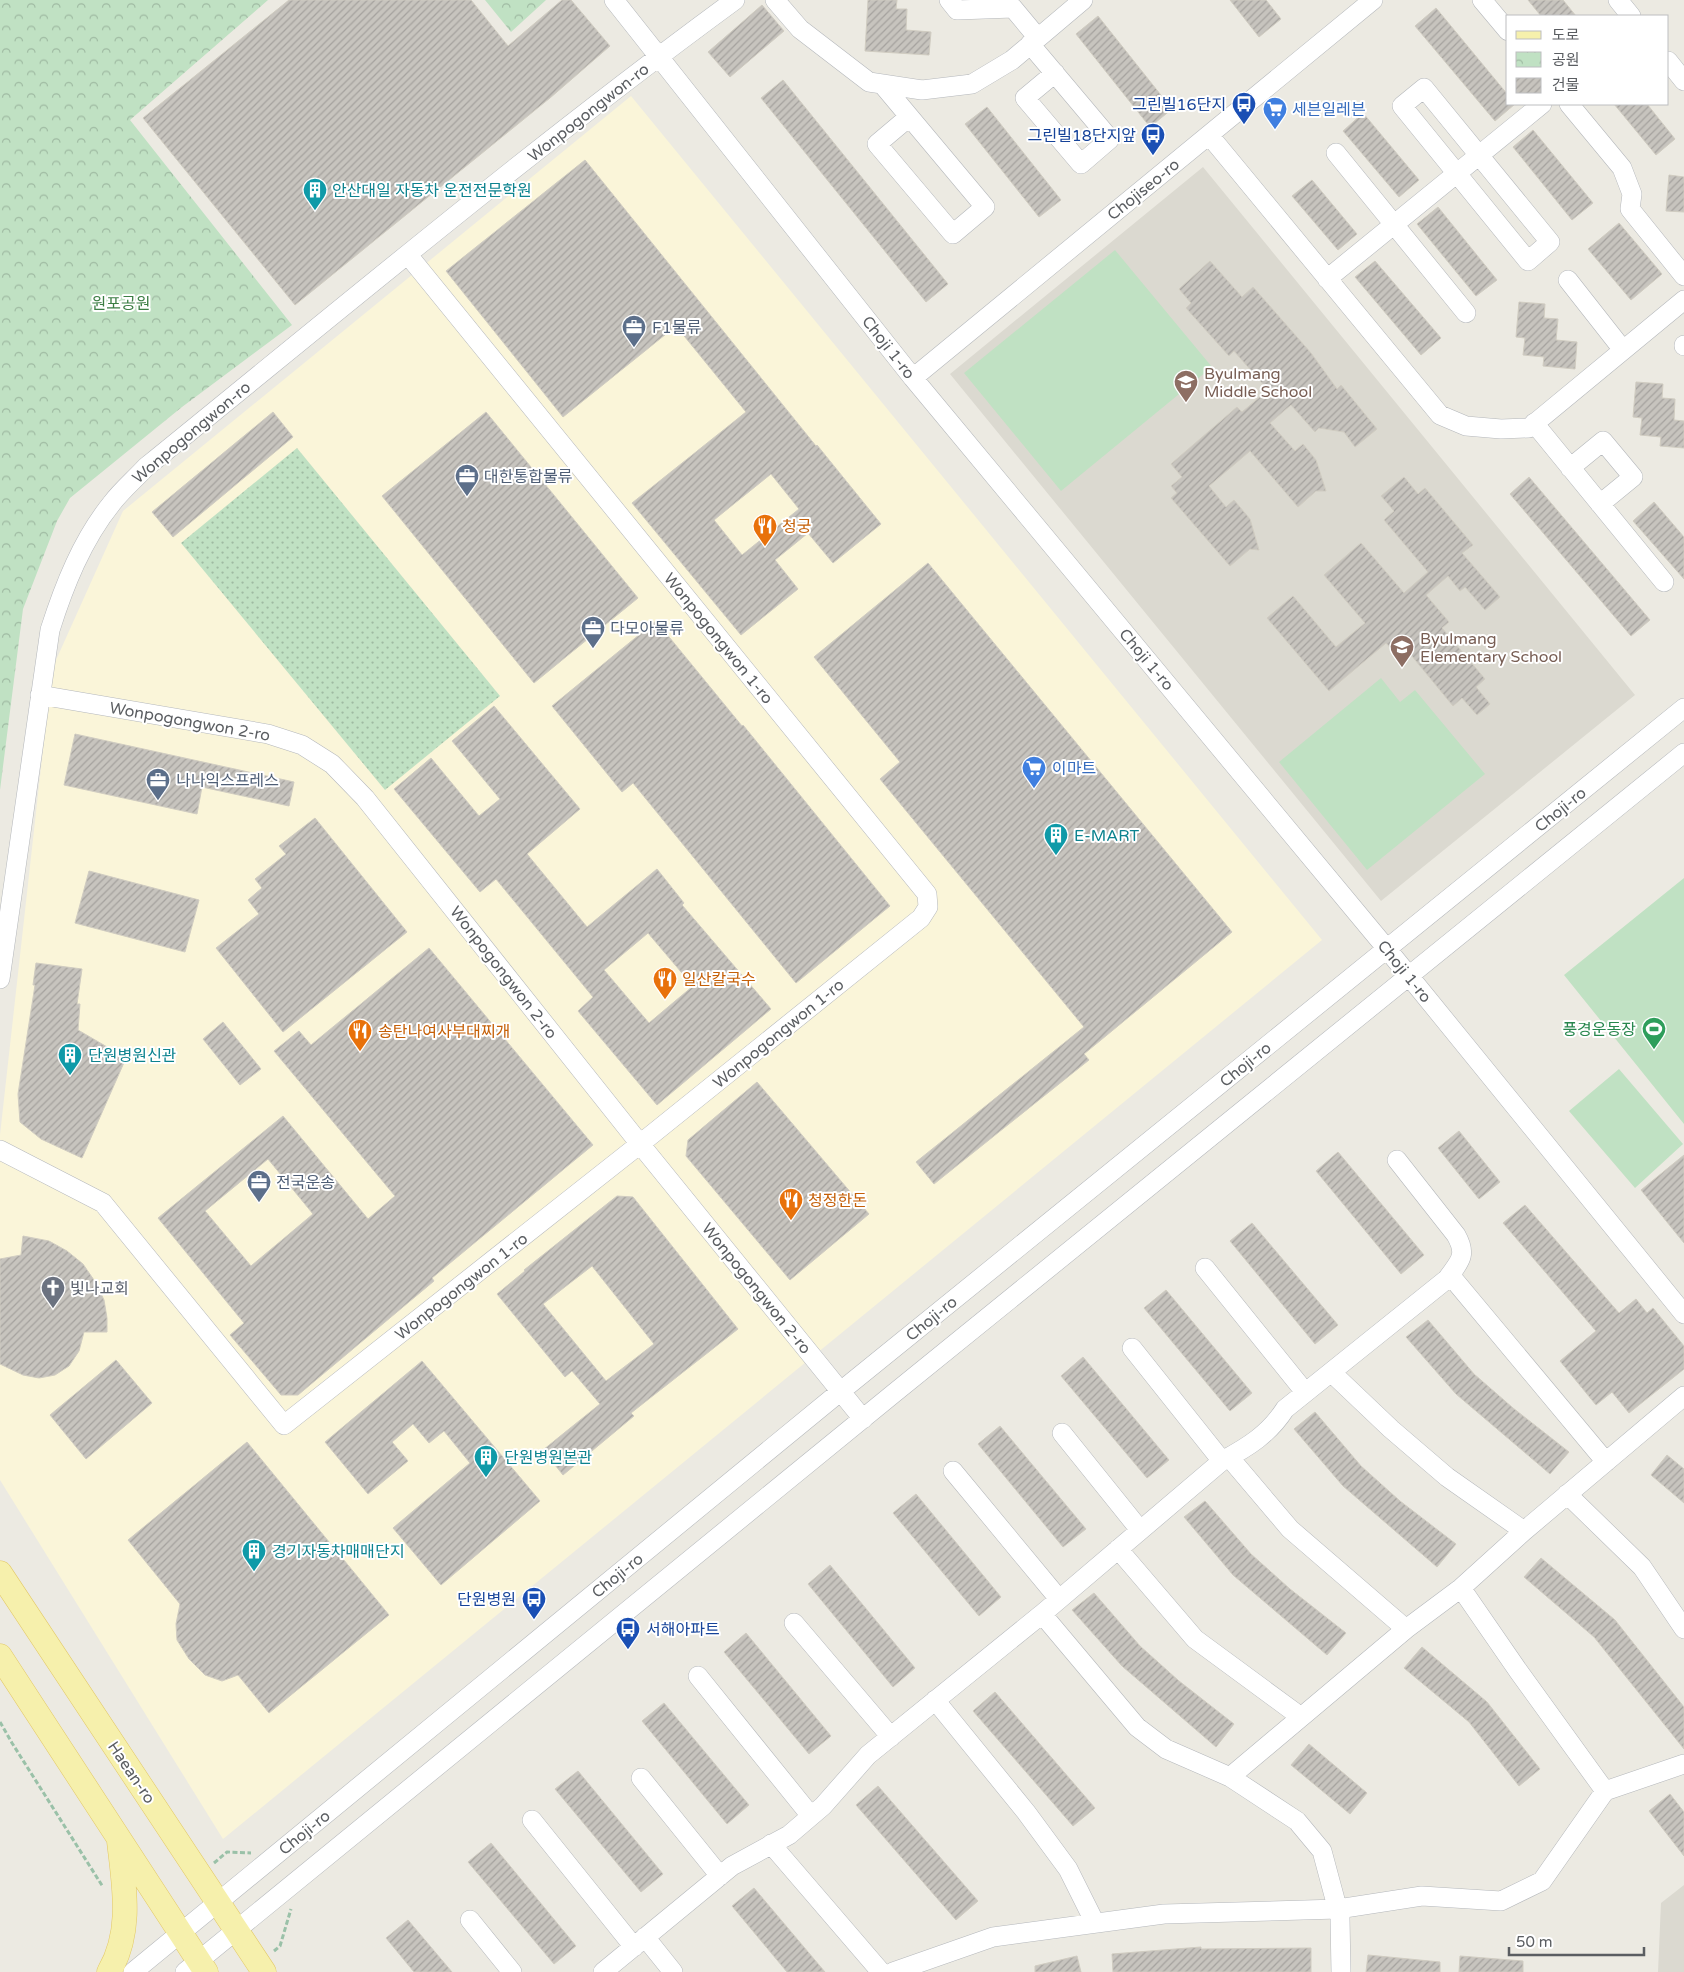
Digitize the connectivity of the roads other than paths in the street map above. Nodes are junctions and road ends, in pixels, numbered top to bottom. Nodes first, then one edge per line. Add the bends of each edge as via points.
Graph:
1 (614, 0) edge
2 (736, 0) edge
3 (775, 0) edge
4 (949, 0) edge
5 (1083, 0) edge
6 (1373, 0) edge
7 (1482, 0) edge
8 (1618, 0) edge
9 (1630, 15) edge
10 (1506, 29) edge
11 (1034, 41) junction
12 (660, 56) junction
13 (1669, 62) edge
14 (1055, 73) junction
15 (1684, 81) edge
16 (882, 84) junction
17 (1541, 105) edge
18 (1570, 105) edge
19 (909, 117) junction
20 (1209, 135) junction
21 (1336, 153) dead end
22 (1479, 156) junction
23 (1457, 174) junction
24 (1394, 224) junction
25 (408, 254) junction
26 (1684, 276) edge
27 (1327, 279) junction
28 (1568, 280) dead end
29 (1684, 300) edge
30 (1466, 313) dead end
31 (1623, 350) junction
32 (913, 378) junction
33 (1534, 423) junction
34 (1570, 468) junction
35 (1600, 504) junction
36 (1664, 582) dead end
37 (40, 695) junction
38 (1684, 708) edge
39 (1684, 754) edge
40 (1387, 949) junction
41 (1409, 977) junction
42 (0, 979) edge
43 (640, 1144) junction
44 (0, 1150) edge
45 (1397, 1160) dead end
46 (1205, 1268) dead end
47 (1450, 1275) junction
48 (1684, 1314) edge
49 (1132, 1348) dead end
50 (1331, 1372) junction
51 (841, 1391) junction
52 (1305, 1392) junction
53 (1683, 1400) edge
54 (863, 1419) junction
55 (1062, 1433) dead end
56 (1226, 1459) junction
57 (1606, 1462) junction
58 (954, 1471) dead end
59 (1567, 1494) junction
60 (1140, 1530) junction
61 (1524, 1530) junction
62 (1118, 1549) junction
63 (0, 1573) edge
64 (1461, 1588) junction
65 (1059, 1600) junction
66 (1042, 1614) junction
67 (794, 1623) dead end
68 (1684, 1629) edge
69 (1406, 1630) junction
70 (0, 1656) edge
71 (698, 1676) dead end
72 (936, 1700) junction
73 (1301, 1717) junction
74 (891, 1737) junction
75 (1684, 1764) edge
76 (1230, 1777) junction
77 (641, 1778) dead end
78 (1604, 1791) junction
79 (811, 1816) junction
80 (532, 1820) dead end
81 (118, 1837) junction
82 (772, 1844) junction
83 (720, 1876) junction
84 (219, 1903) junction
85 (1338, 1908) junction
86 (470, 1920) dead end
87 (1095, 1923) junction
88 (236, 1931) junction
89 (181, 1933) junction
90 (640, 1942) junction
91 (196, 1968) edge
92 (109, 1972) edge
93 (133, 1972) edge
94 (264, 1972) edge
95 (512, 1972) edge
96 (603, 1972) edge
97 (673, 1972) edge
98 (881, 1972) edge
99 (893, 1972) edge
100 (1341, 1972) edge

1 - 12 street, Choji 1-ro
2 - 12 street, Wonpogongwon-ro
3 - 16 street via 800,29 869,82
4 - 11 street via 957,10 1013,8
5 - 11 street
6 - 20 street, Chojiseo-ro
7 - 10 street
8 - 9 street
11 - 14 street
11 - 16 street via 1012,60 972,84 922,90
12 - 25 street, Wonpogongwon-ro
12 - 32 street, Choji 1-ro
13 - 15 street
14 - 14 street via 1025,98 1081,164 1110,139
16 - 19 street
17 - 22 street
18 - 26 street via 1622,168 1632,194 1630,209
19 - 19 street via 985,207 953,234 877,144
20 - 27 street
20 - 32 street, Chojiseo-ro
21 - 24 street
22 - 23 street
22 - 23 street via 1424,88 1402,106
22 - 23 street via 1550,242 1528,261
23 - 24 street
24 - 27 street
24 - 30 street
25 - 37 street, Wonpogongwon-ro via 146,467 111,503 80,554 62,592 50,630
25 - 43 street, Wonpogongwon 1-ro via 927,894 928,907 921,918
27 - 33 street via 1440,415 1466,426 1501,429 1529,428
28 - 31 street
29 - 31 street
31 - 33 street
32 - 40 street, Choji 1-ro
33 - 34 street
34 - 35 street
34 - 35 street via 1603,441 1633,477
35 - 36 street
37 - 42 street, Wonpogongwon-ro
37 - 43 street, Wonpogongwon 2-ro via 268,734 302,745 332,764 365,798
38 - 40 street, Choji-ro
39 - 41 street, Choji-ro
40 - 41 street, Choji 1-ro
40 - 51 street, Choji-ro
41 - 48 street, Choji 1-ro
41 - 54 street, Choji-ro
43 - 44 street, Wonpogongwon 1-ro via 284,1425 103,1203
43 - 51 street, Wonpogongwon 2-ro
45 - 47 street via 1462,1247 1460,1262
46 - 52 street
47 - 50 street
47 - 57 street
49 - 56 street
50 - 52 street
50 - 61 street via 1447,1477
51 - 54 street, Wonpogongwon 2-ro
51 - 84 street, Choji-ro
52 - 56 street via 1285,1409 1264,1435
53 - 57 street
54 - 88 street, Choji-ro
55 - 60 street
56 - 60 street
56 - 69 street via 1290,1529
57 - 59 street
58 - 65 street
59 - 61 street
59 - 68 street via 1642,1567
60 - 62 street
61 - 64 street
62 - 65 street
62 - 73 street via 1195,1639
63 - 84 main road, Haean-ro
64 - 69 street
64 - 78 street
65 - 66 street
66 - 72 street
66 - 76 street via 1137,1727 1166,1749
67 - 74 street
69 - 73 street
70 - 81 main road
71 - 79 street
72 - 74 street
72 - 87 street via 1068,1870
73 - 76 street
74 - 79 street via 868,1755
75 - 78 street
76 - 85 street via 1298,1821 1322,1851
77 - 83 street
78 - 85 street via 1542,1881 1501,1901 1422,1896
79 - 82 street via 789,1835
80 - 90 street
81 - 89 main road
81 - 92 main road via 125,1926
82 - 83 street
82 - 98 street
83 - 90 street
84 - 88 main road, Haean-ro
84 - 89 street, Choji-ro
85 - 87 street via 1164,1914
85 - 100 street
86 - 95 street
87 - 99 street via 993,1937
88 - 91 street, Choji-ro
88 - 94 main road, Haean-ro
89 - 91 main road
89 - 93 street, Choji-ro
90 - 96 street
90 - 97 street

